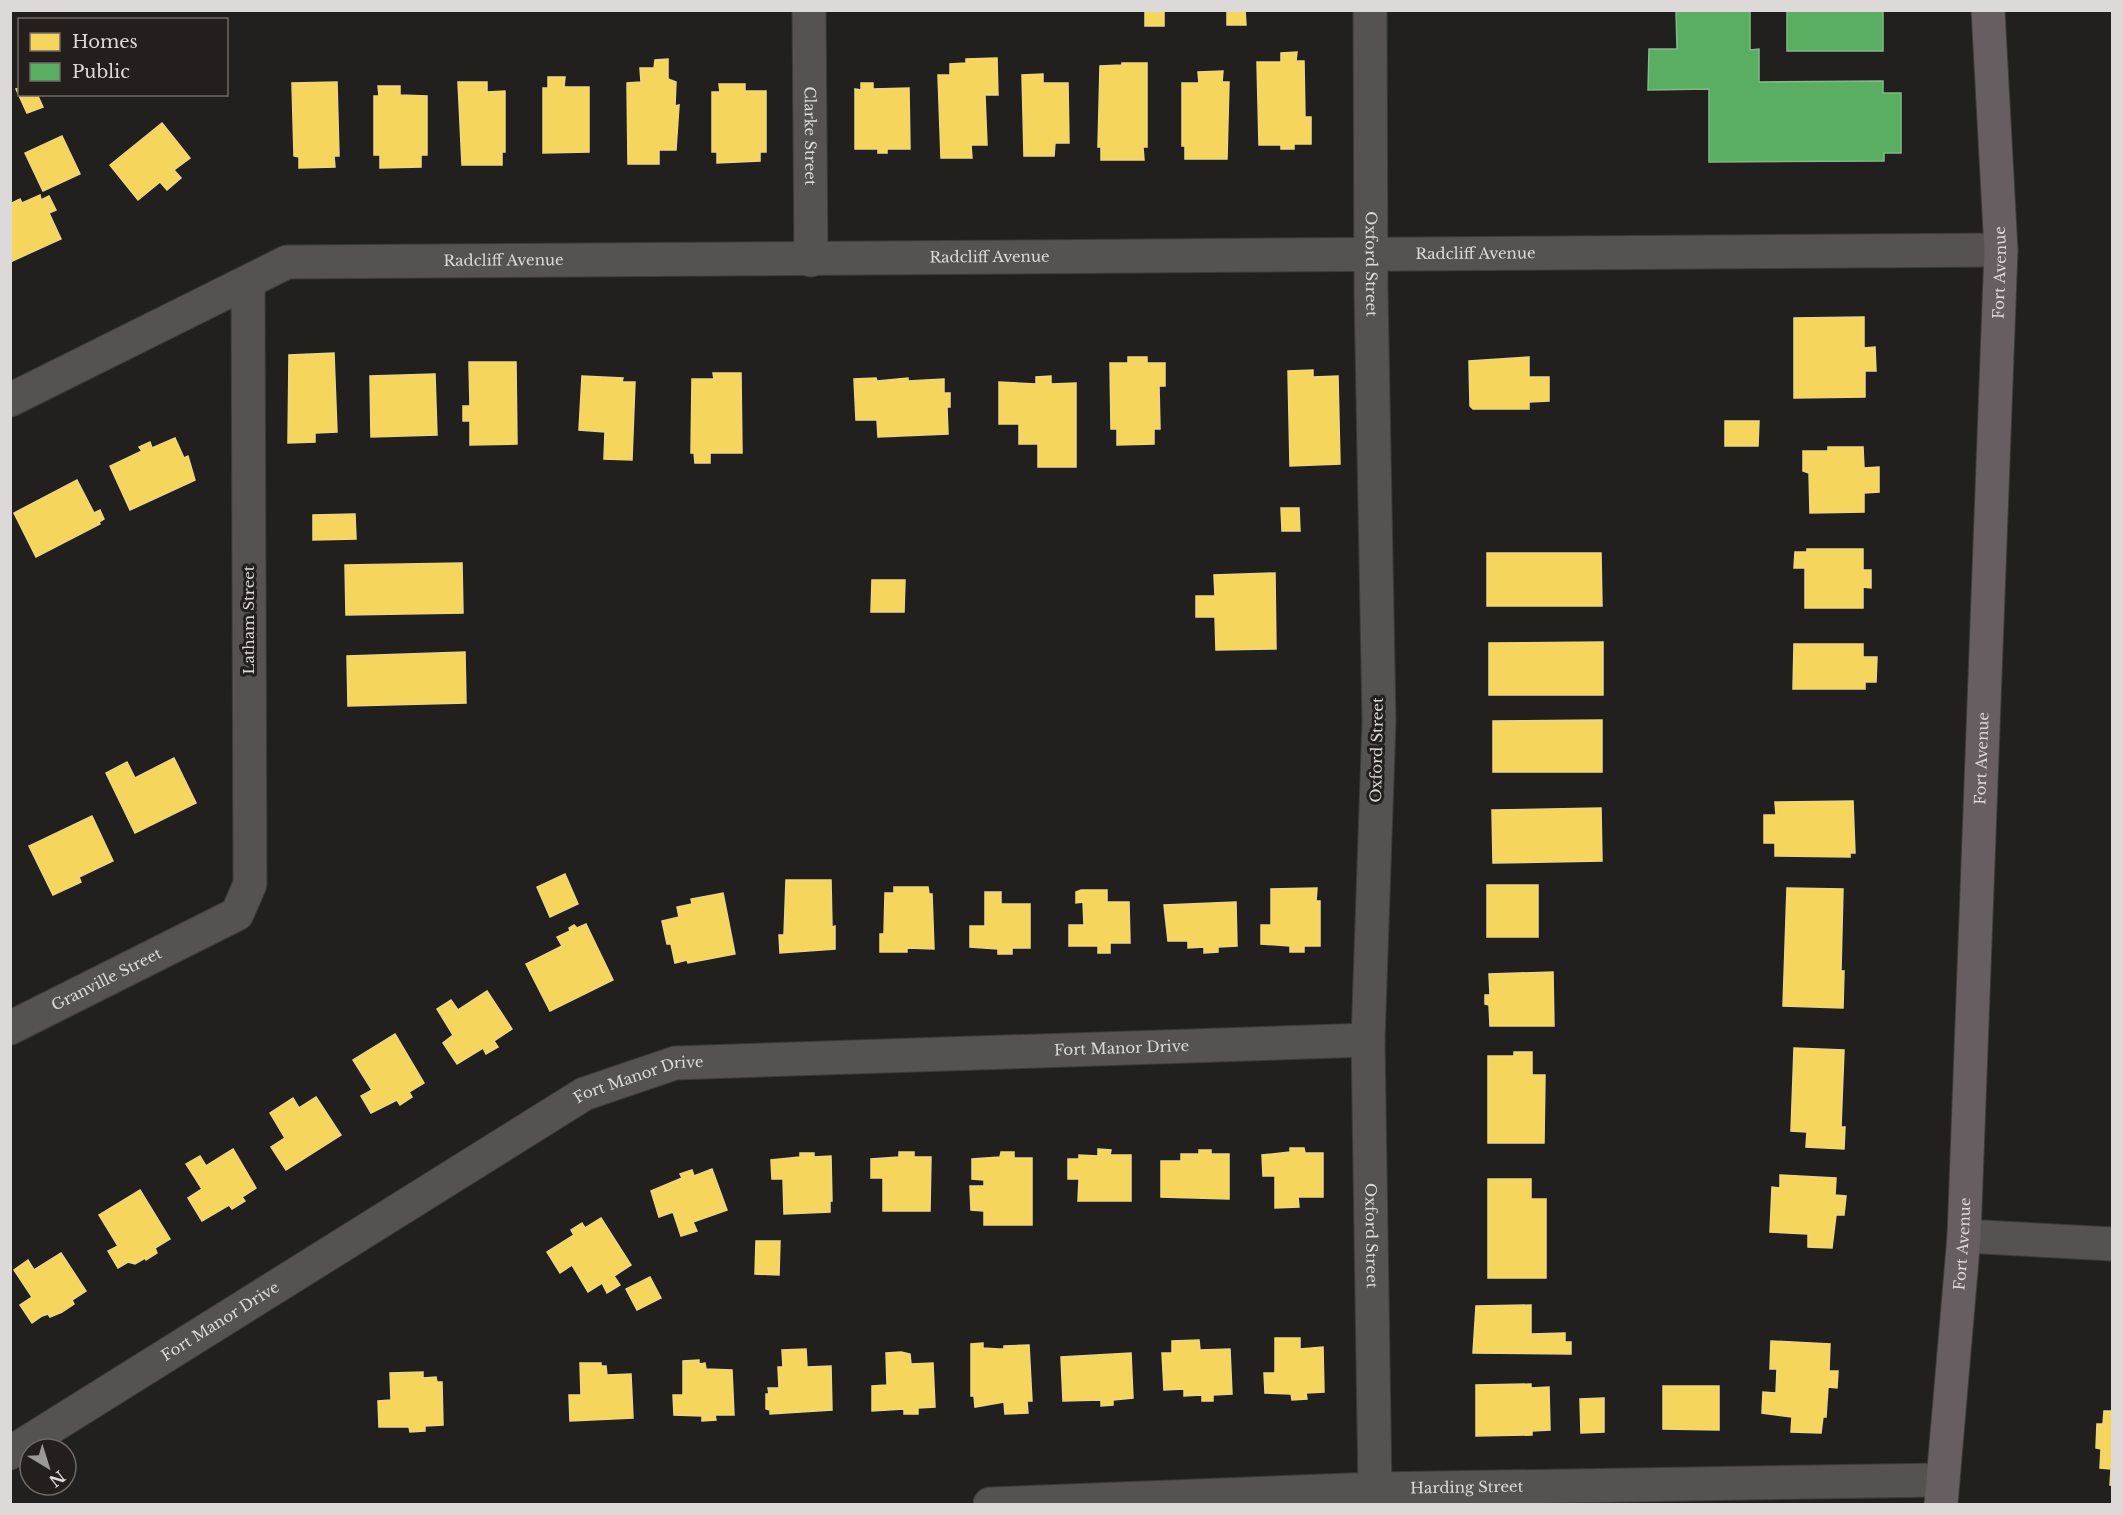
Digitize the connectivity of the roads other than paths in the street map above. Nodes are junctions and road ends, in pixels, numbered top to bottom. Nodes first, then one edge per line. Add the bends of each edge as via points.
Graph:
1 (809, 10) edge
2 (1370, 10) edge
3 (1988, 10) edge
4 (2001, 250) junction
5 (1371, 254) junction
6 (811, 260) junction
7 (248, 282) junction
8 (10, 400) edge
9 (202, 933) joint
10 (10, 1028) edge
11 (1368, 1040) junction
12 (1964, 1236) junction
13 (2112, 1244) edge
14 (10, 1453) edge
15 (1375, 1489) junction
16 (1942, 1492) edge
17 (990, 1504) edge

1 - 6 street, Clarke Street
2 - 5 street, Oxford Street
3 - 4 main road, Fort Avenue
4 - 5 street, Radcliff Avenue
4 - 12 main road, Fort Avenue
5 - 6 street, Radcliff Avenue
5 - 11 street, Oxford Street via 1379,721
6 - 7 street, Radcliff Avenue via 287,262
7 - 8 street, Radcliff Avenue
7 - 9 street, Latham Street via 250,884 237,914
9 - 10 street, Granville Street
11 - 14 street, Fort Manor Drive via 675,1063 584,1094
11 - 15 street, Oxford Street
12 - 13 street
12 - 16 main road, Fort Avenue
15 - 16 street, Harding Street
15 - 17 street, Harding Street

